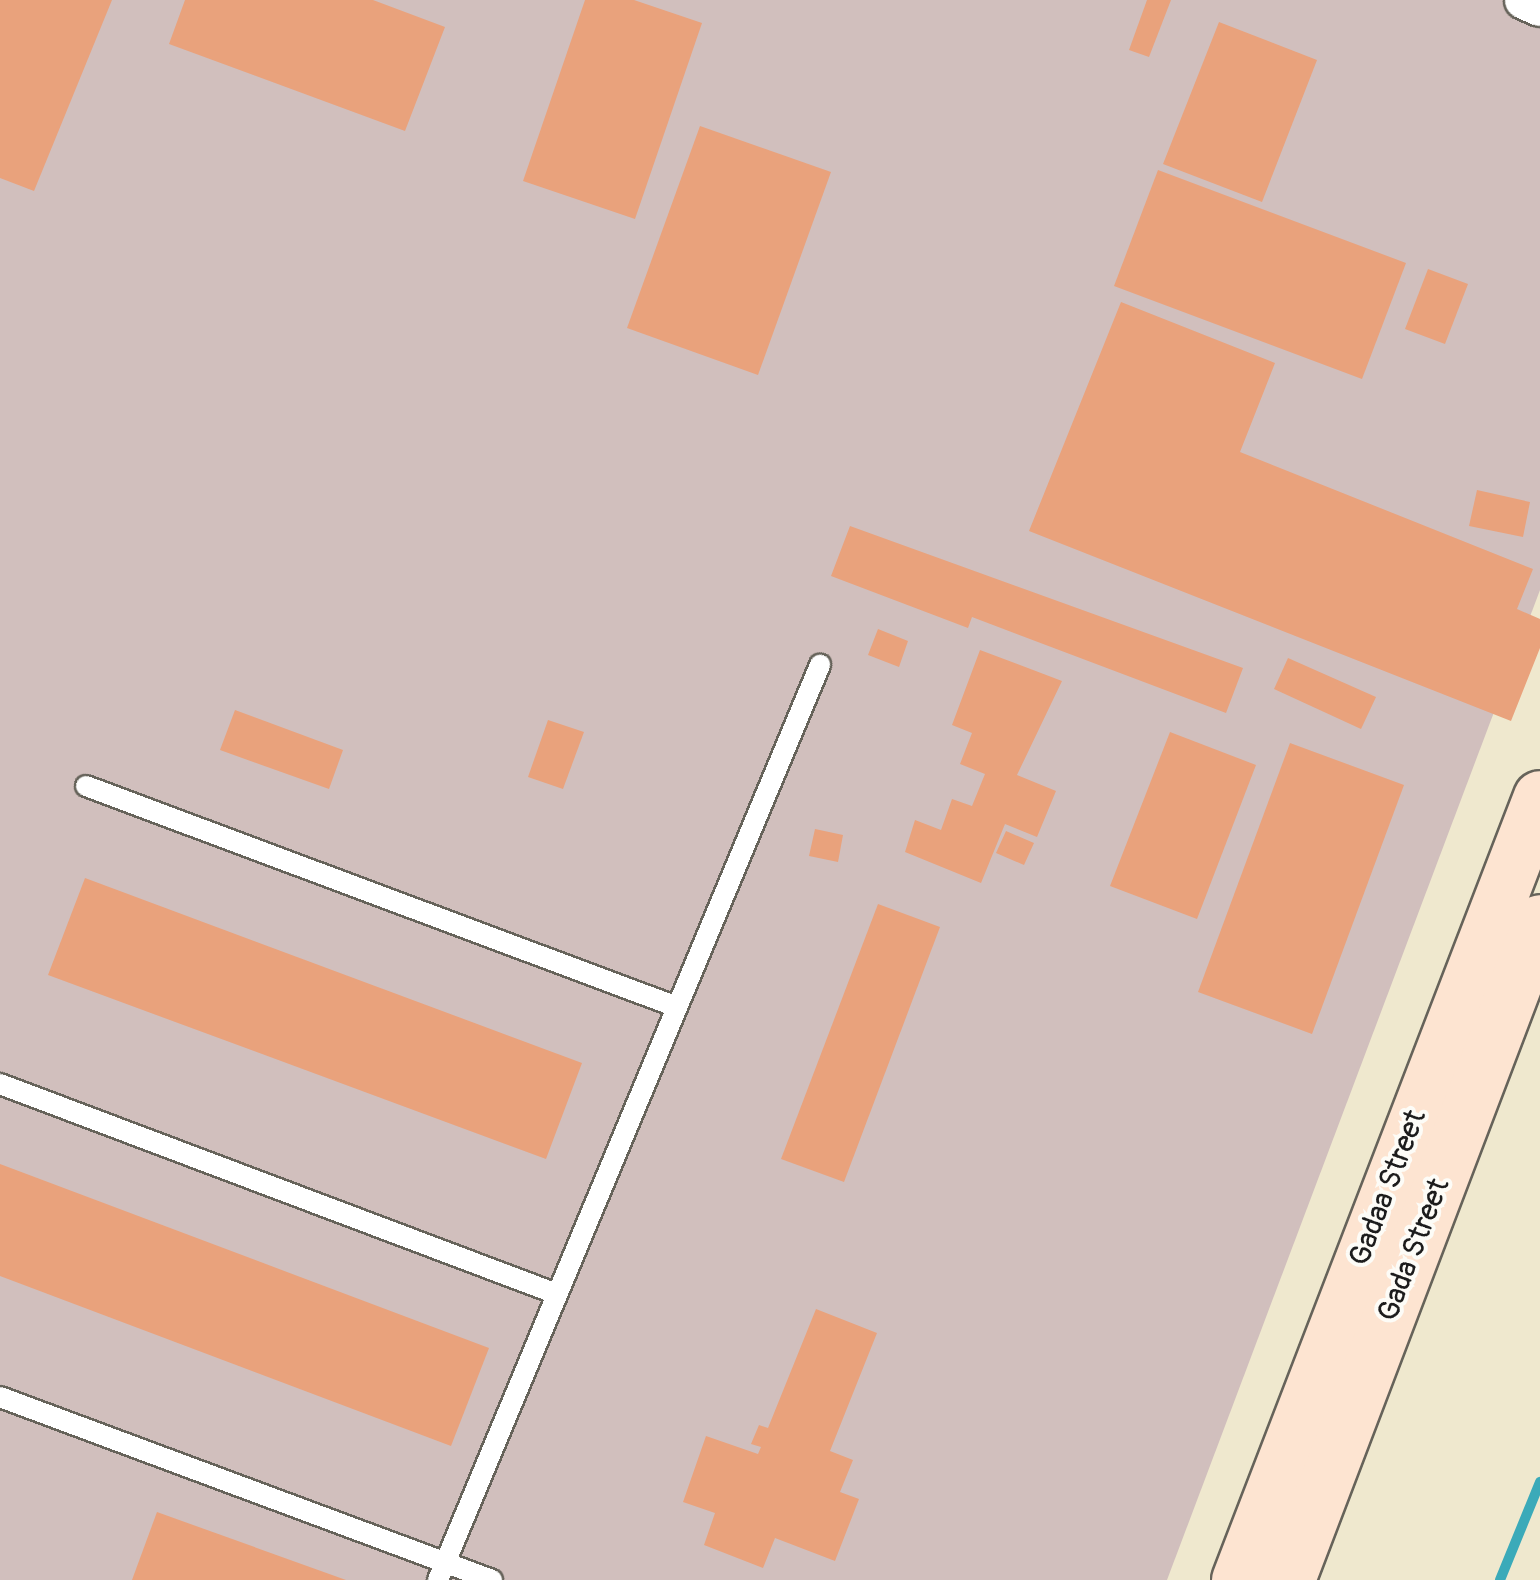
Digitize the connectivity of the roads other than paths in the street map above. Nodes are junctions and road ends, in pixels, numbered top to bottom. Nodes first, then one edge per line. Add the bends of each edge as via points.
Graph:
1 (1524, 0) edge
2 (1540, 7) edge
3 (820, 665) dead end
4 (86, 786) dead end
5 (1540, 797) edge
6 (1540, 921) edge
7 (677, 1006) junction
8 (0, 1084) edge
9 (557, 1294) junction
10 (0, 1397) edge
11 (442, 1571) edge
12 (492, 1580) edge
13 (1238, 1580) edge
14 (1289, 1580) edge

1 - 2 street
3 - 7 lane
4 - 7 lane
5 - 13 main road, Gadaa Street
6 - 14 main road, Gada Street
7 - 9 lane
8 - 9 lane
9 - 11 lane
10 - 11 lane
11 - 12 lane

